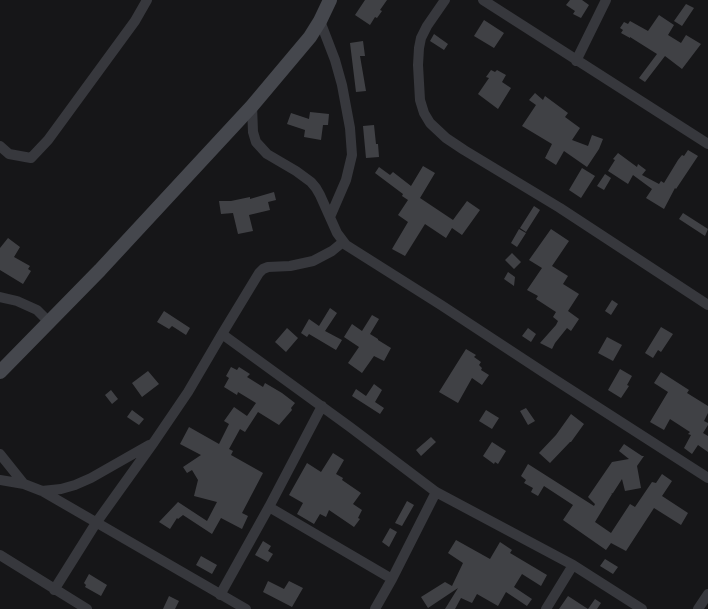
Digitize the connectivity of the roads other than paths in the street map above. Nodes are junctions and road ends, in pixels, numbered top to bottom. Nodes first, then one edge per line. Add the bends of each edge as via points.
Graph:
1 (147, 0) edge
2 (330, 0) edge
3 (445, 0) edge
4 (483, 0) edge
5 (606, 0) edge
6 (320, 21) junction
7 (576, 61) junction
8 (252, 106) junction
9 (706, 139) edge
10 (0, 146) edge
11 (330, 217) junction
12 (343, 242) junction
13 (0, 297) edge
14 (708, 305) edge
15 (49, 322) junction
16 (222, 334) junction
17 (0, 372) edge
18 (322, 406) junction
19 (154, 442) junction
20 (0, 454) edge
21 (708, 478) edge
22 (0, 480) edge
23 (24, 484) junction
24 (42, 491) junction
25 (436, 492) junction
26 (269, 507) junction
27 (96, 523) junction
28 (0, 555) edge
29 (573, 565) junction
30 (392, 579) junction
31 (54, 590) junction
32 (708, 594) edge
33 (220, 595) junction
34 (87, 609) edge
35 (246, 609) edge
36 (375, 609) edge
37 (546, 609) edge
38 (642, 609) edge
39 (698, 609) edge

1 - 10 street via 48,140 31,158 9,154
2 - 6 street
3 - 14 street via 426,26 419,48 420,100 430,123 464,150 560,208
4 - 7 street
5 - 7 street
6 - 8 street via 302,48
6 - 11 street via 342,85 352,155 346,180
7 - 9 street
8 - 11 street via 253,132 260,148 311,182
8 - 15 street
11 - 12 street
12 - 16 street via 313,261 263,269
12 - 21 street
13 - 15 street via 37,310
15 - 17 street
16 - 18 street
16 - 19 street via 188,392
18 - 25 street
18 - 26 street
19 - 24 street via 91,478 60,489
19 - 27 street
20 - 23 street
22 - 23 street
23 - 24 street
24 - 27 street
25 - 29 street
25 - 30 street
26 - 30 street
26 - 33 street
27 - 31 street
27 - 33 street
28 - 31 street
29 - 37 street
29 - 38 street
30 - 36 street
31 - 34 street
32 - 39 street
33 - 35 street

